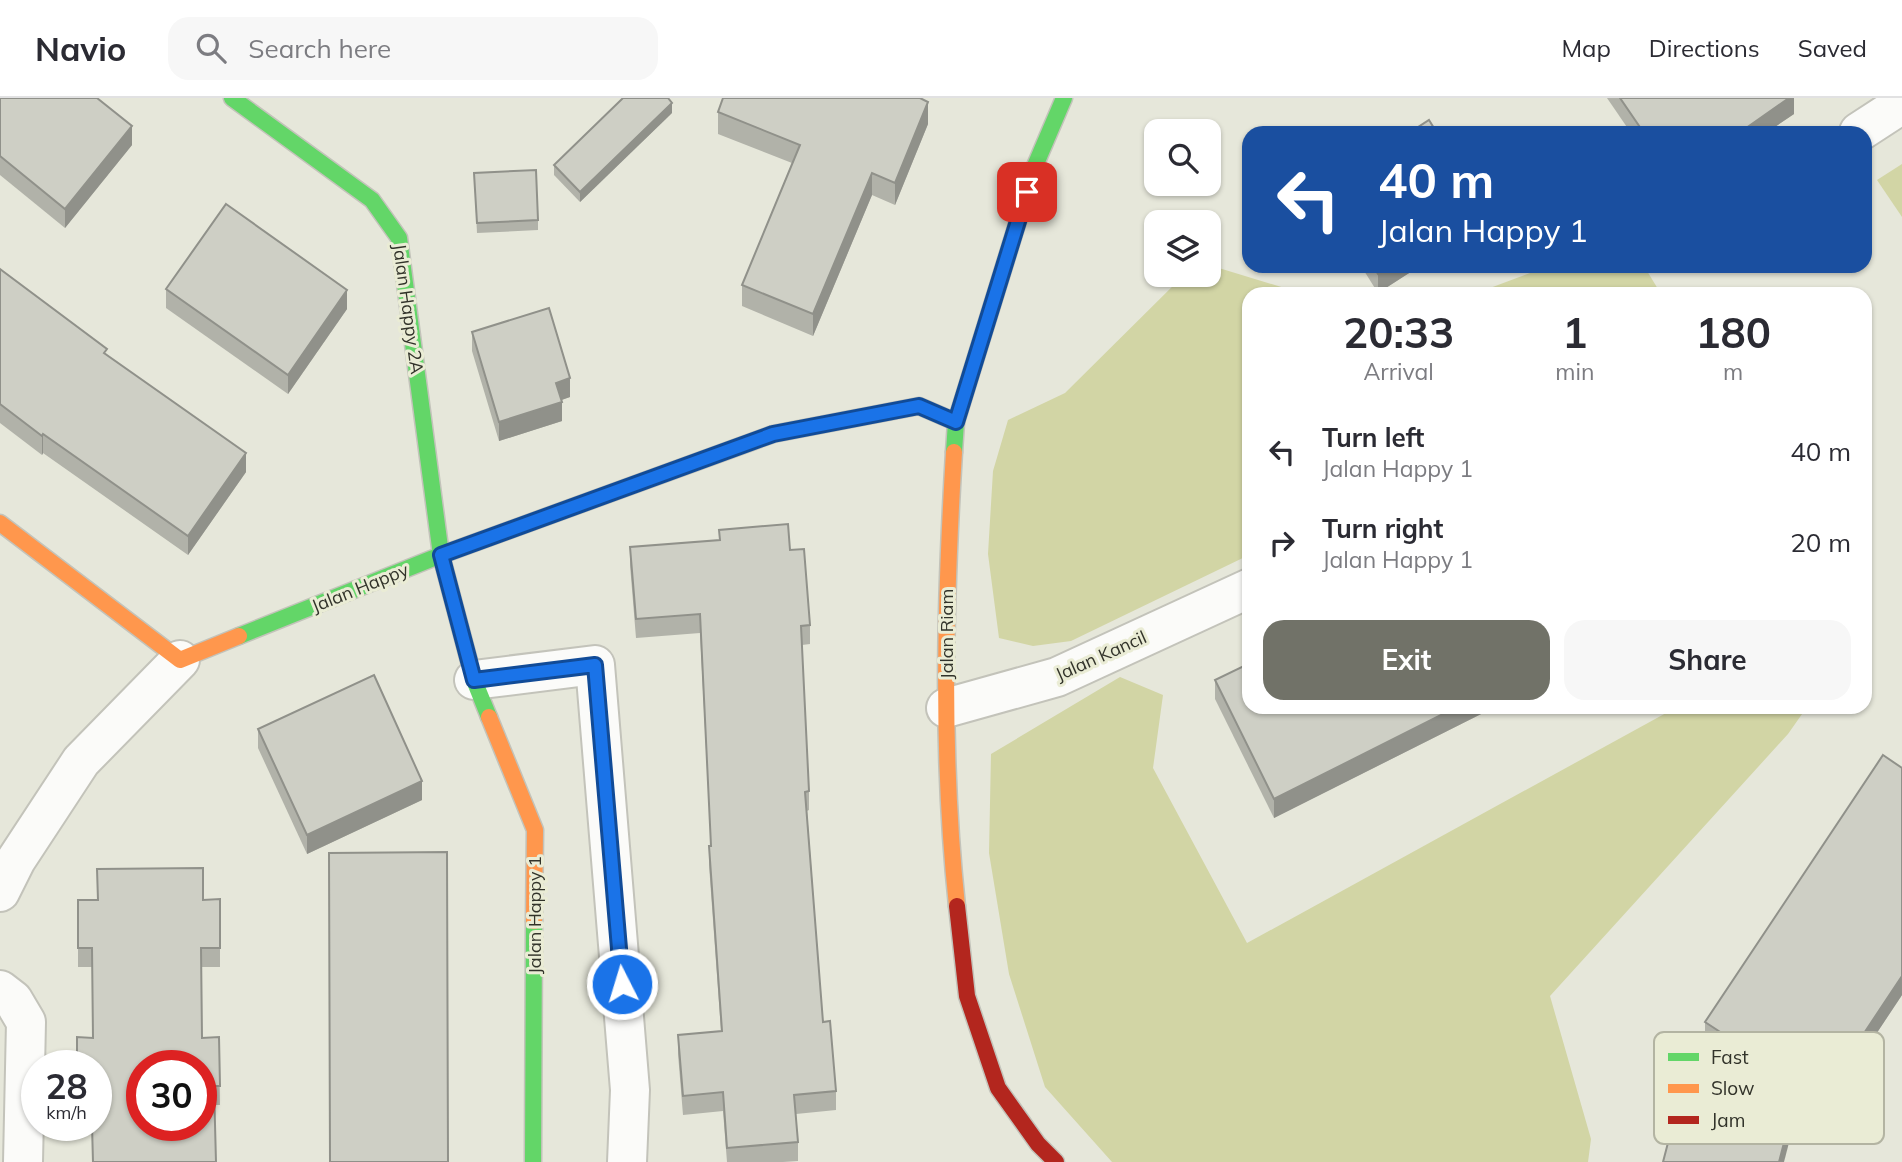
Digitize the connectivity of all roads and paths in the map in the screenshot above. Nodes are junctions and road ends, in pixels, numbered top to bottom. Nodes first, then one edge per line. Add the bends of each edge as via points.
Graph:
1 (232, 98) edge
2 (1064, 98) edge
3 (1902, 104) edge
4 (1868, 126) edge
5 (956, 422) junction
6 (0, 523) edge
7 (441, 555) junction
8 (1242, 592) edge
9 (180, 660) junction
10 (474, 680) junction
11 (946, 708) junction
12 (0, 892) edge
13 (0, 990) edge
14 (23, 1162) edge
15 (533, 1162) edge
16 (627, 1162) edge
17 (1056, 1162) edge

1 - 7 street, Jalan Happy 2A via 372,200 399,238
2 - 5 street, Jalan Riam via 1035,166
3 - 4 street
5 - 7 street, Jalan Happy via 919,406 773,434
5 - 11 street, Jalan Riam via 947,573
6 - 9 street
7 - 9 street, Jalan Happy
7 - 10 street, Jalan Happy 1
8 - 11 street, Jalan Kancil via 1057,677
9 - 12 street via 81,761
10 - 15 street, Jalan Happy 1 via 535,830
10 - 16 street via 595,665 630,1090
11 - 17 street, Jalan Riam via 955,886 967,996 998,1088
13 - 14 street via 13,1000 26,1022

